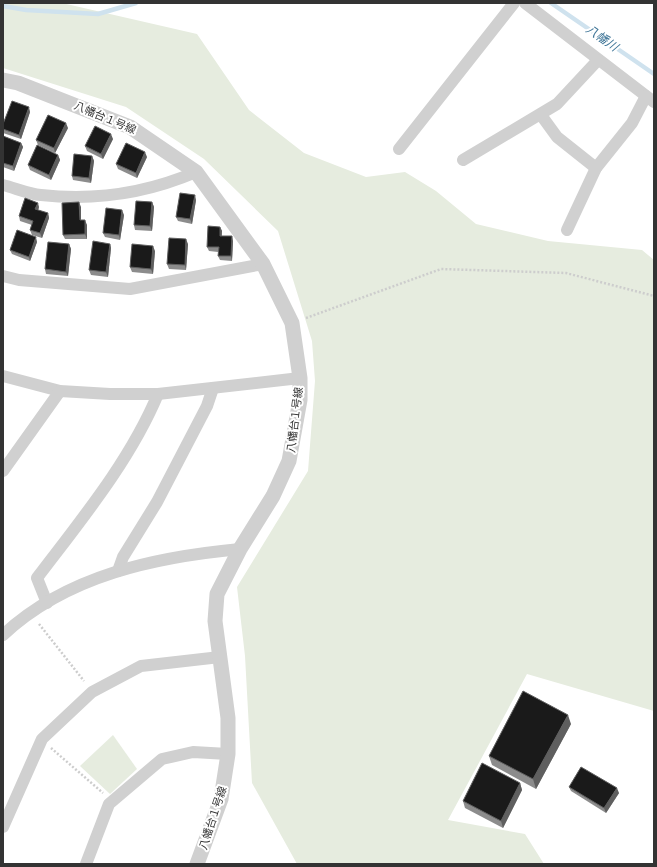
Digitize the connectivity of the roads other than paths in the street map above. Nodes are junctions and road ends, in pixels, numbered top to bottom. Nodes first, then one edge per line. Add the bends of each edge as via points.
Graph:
1 (514, 3) edge
2 (525, 3) edge
3 (598, 60) junction
4 (3, 80) edge
5 (650, 99) edge
6 (541, 115) junction
7 (399, 149) dead end
8 (463, 160) dead end
9 (596, 168) junction
10 (196, 172) junction
11 (3, 185) edge
12 (567, 230) dead end
13 (263, 264) junction
14 (3, 276) edge
15 (3, 376) edge
16 (300, 378) junction
17 (213, 388) junction
18 (60, 391) junction
19 (158, 394) junction
20 (3, 471) edge
21 (240, 549) junction
22 (118, 571) junction
23 (47, 603) junction
24 (3, 635) edge
25 (220, 657) junction
26 (228, 754) junction
27 (3, 827) edge
28 (86, 864) edge
29 (197, 864) edge

1 - 7 street
2 - 3 street
3 - 5 street
3 - 6 street via 557,104
4 - 10 street, 八幡台１号線 via 18,83 130,127
5 - 9 street
6 - 8 street
6 - 9 street via 557,137
9 - 12 street
10 - 11 street via 134,192 91,197 40,195
10 - 13 street, 八幡台１号線
13 - 14 street via 130,289 19,280
13 - 16 street, 八幡台１号線 via 292,323
15 - 18 street
16 - 17 street
16 - 21 street, 八幡台１号線 via 300,400 289,461 273,496
17 - 19 street
17 - 22 street via 203,413 157,502 123,557
18 - 19 street
18 - 20 street
19 - 23 street via 106,487 38,578
21 - 22 street via 190,554
21 - 25 street, 八幡台１号線 via 217,594 215,621
22 - 23 street via 73,588
23 - 24 street
25 - 26 street, 八幡台１号線 via 228,718
25 - 27 street via 141,666 92,692 42,739
26 - 28 street via 193,752 162,759 109,804
26 - 29 street, 八幡台１号線 via 221,799

